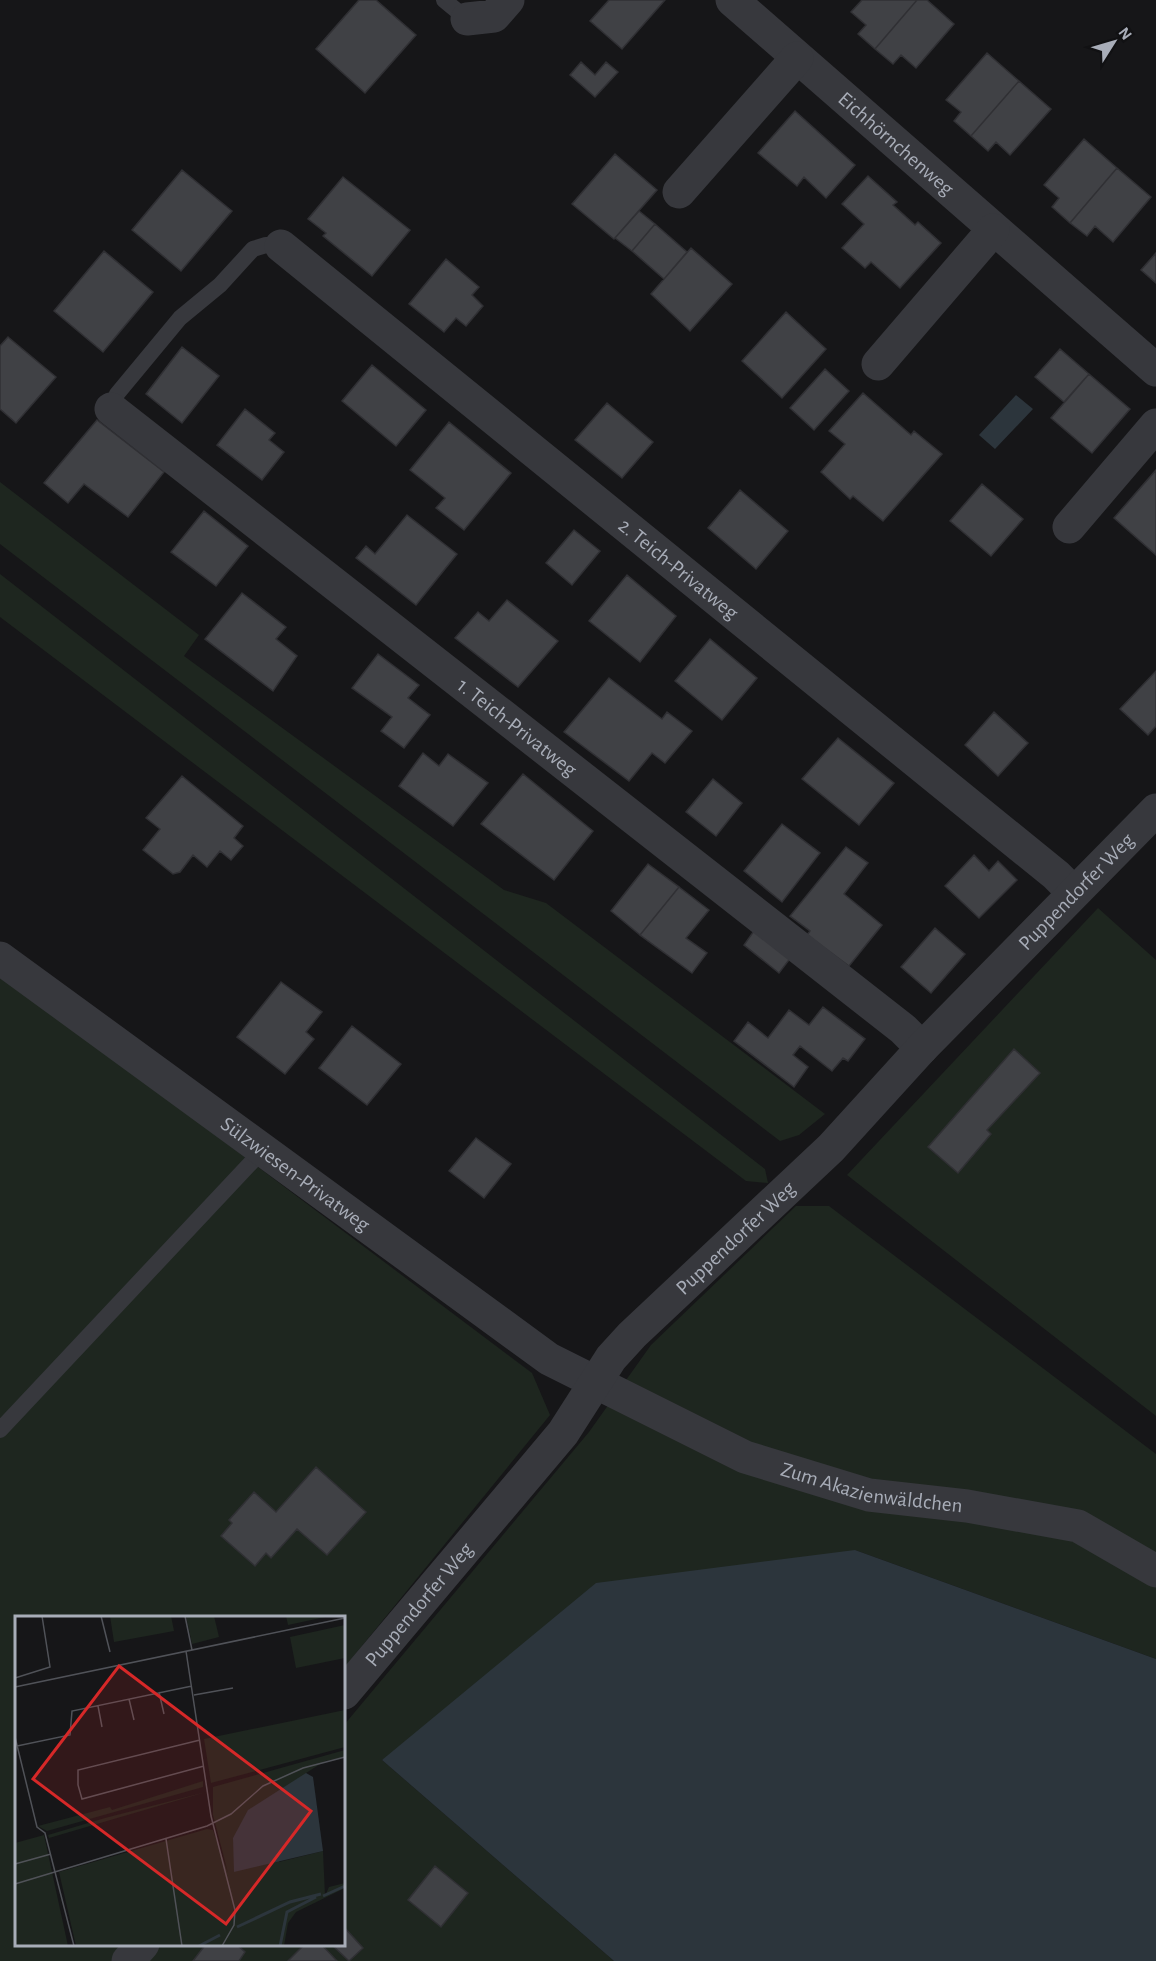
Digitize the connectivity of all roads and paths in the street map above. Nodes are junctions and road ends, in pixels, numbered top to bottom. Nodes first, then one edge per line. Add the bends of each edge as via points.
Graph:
1 (508, 0) edge
2 (732, 0) edge
3 (456, 9) edge
4 (797, 58) junction
5 (679, 192) dead end
6 (993, 230) junction
7 (281, 246) joint
8 (878, 364) dead end
9 (1156, 370) edge
10 (111, 409) joint
11 (1156, 425) edge
12 (1069, 527) dead end
13 (1156, 810) edge
14 (1073, 892) junction
15 (0, 958) edge
16 (922, 1048) junction
17 (262, 1151) junction
18 (595, 1381) junction
19 (0, 1430) edge
20 (1156, 1571) edge
21 (345, 1692) edge
22 (141, 1946) edge
23 (128, 1961) edge

1 - 3 street via 494,16
2 - 4 street, Eichhörnchenweg
4 - 5 street
4 - 6 street, Eichhörnchenweg
6 - 8 street
6 - 9 street, Eichhörnchenweg
7 - 10 lane via 253,249 220,285 180,318 117,394
7 - 14 street, 2. Teich-Privatweg
10 - 16 street, 1. Teich-Privatweg via 903,1029
11 - 12 street
13 - 14 street, Puppendorfer Weg
14 - 16 street, Puppendorfer Weg
15 - 17 street, Sülzwiesen-Privatweg
16 - 18 street, Puppendorfer Weg via 831,1148 632,1335
17 - 18 street, Sülzwiesen-Privatweg via 549,1359
17 - 19 lane
18 - 20 street, Zum Akazienwäldchen via 745,1457 869,1495 967,1506 1078,1526
18 - 21 street, Puppendorfer Weg via 563,1433
22 - 23 street

